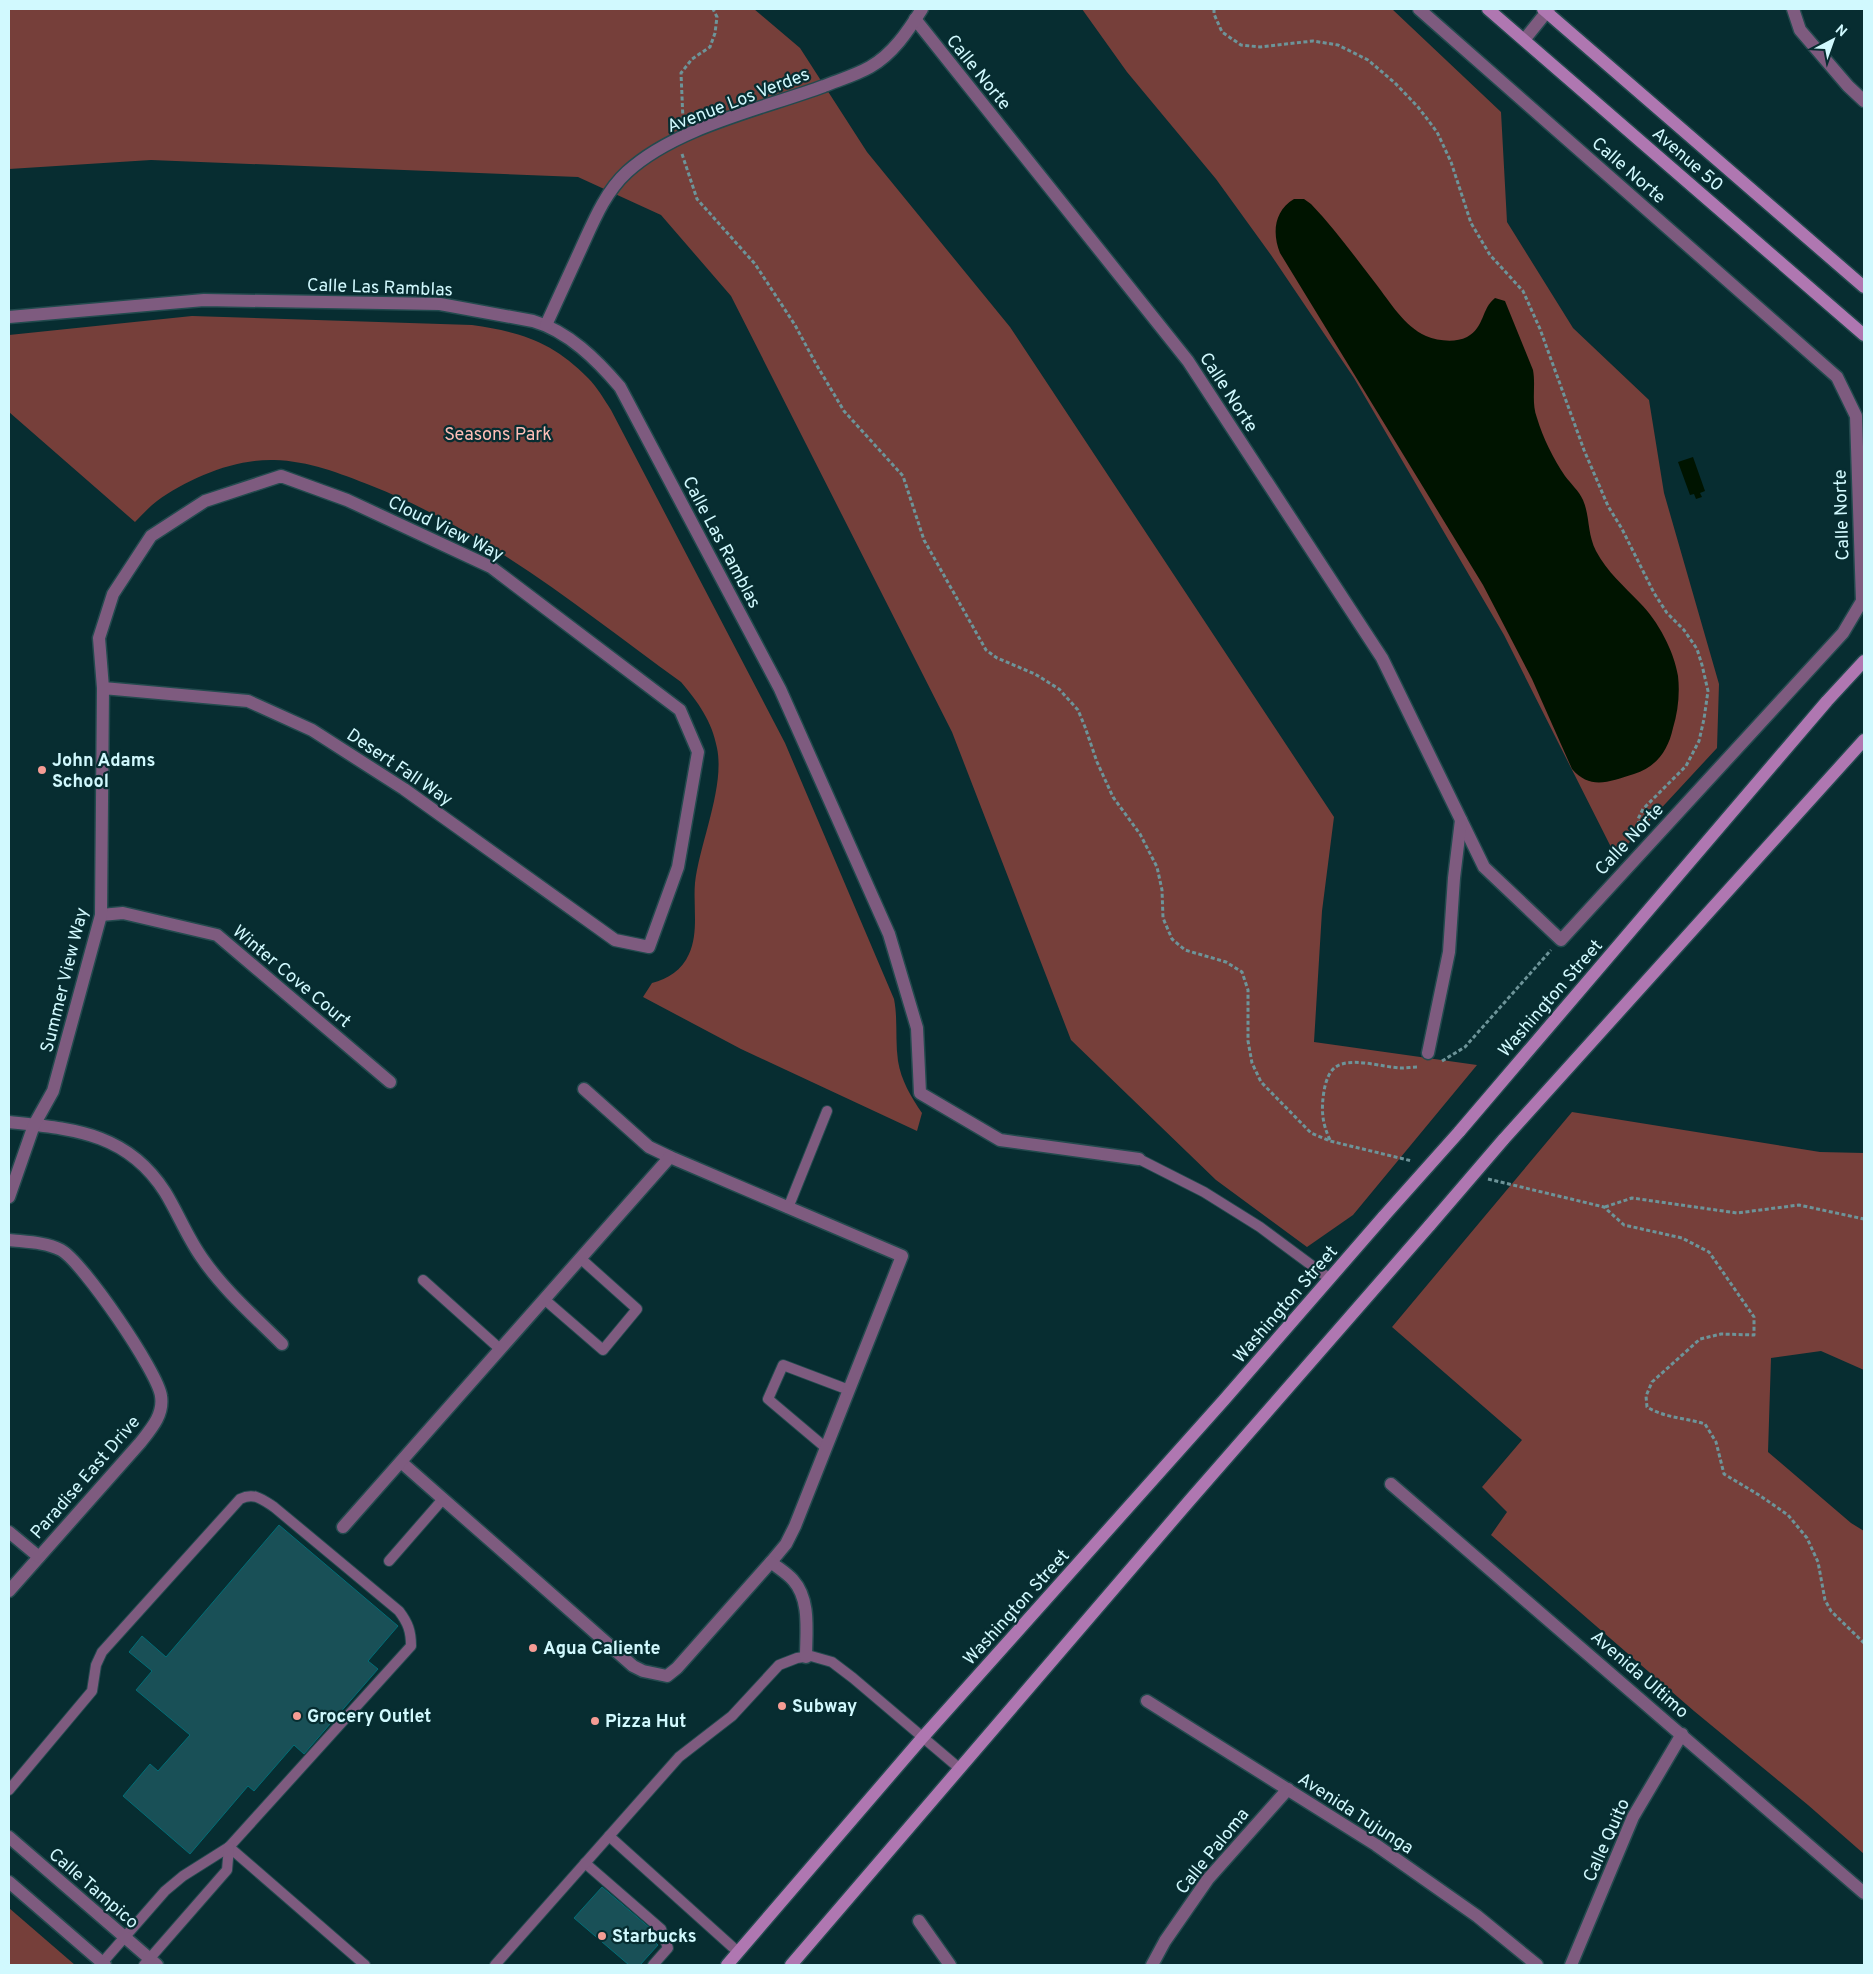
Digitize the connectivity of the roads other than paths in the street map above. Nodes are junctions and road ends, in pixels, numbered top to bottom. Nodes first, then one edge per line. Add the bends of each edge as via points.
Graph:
1 (1419, 9) edge
2 (1488, 9) edge
3 (1793, 9) edge
4 (1548, 10) edge
5 (919, 14) edge
6 (1524, 40) junction
7 (1864, 101) edge
8 (1864, 287) edge
9 (9, 317) edge
10 (546, 325) junction
11 (1864, 335) edge
12 (1864, 661) edge
13 (103, 688) junction
14 (1864, 740) edge
15 (1461, 820) junction
16 (101, 915) junction
17 (649, 947) joint
18 (1428, 1053) dead end
19 (390, 1082) dead end
20 (584, 1089) dead end
21 (827, 1111) dead end
22 (9, 1122) edge
23 (34, 1125) junction
24 (670, 1157) junction
25 (1139, 1159) joint
26 (9, 1197) edge
27 (788, 1208) junction
28 (9, 1240) edge
29 (580, 1258) junction
30 (1330, 1279) junction
31 (423, 1280) dead end
32 (544, 1299) junction
33 (282, 1344) dead end
34 (500, 1350) junction
35 (849, 1390) junction
36 (826, 1448) junction
37 (400, 1462) junction
38 (1391, 1484) dead end
39 (443, 1499) junction
40 (343, 1527) dead end
41 (9, 1532) edge
42 (39, 1557) junction
43 (389, 1561) dead end
44 (771, 1562) junction
45 (9, 1591) edge
46 (806, 1657) junction
47 (1147, 1701) dead end
48 (1682, 1734) junction
49 (923, 1737) junction
50 (959, 1768) junction
51 (1288, 1789) junction
52 (9, 1790) edge
53 (609, 1836) junction
54 (9, 1837) edge
55 (229, 1848) junction
56 (585, 1863) junction
57 (9, 1882) edge
58 (1864, 1893) edge
59 (919, 1921) dead end
60 (124, 1938) junction
61 (738, 1952) junction
62 (150, 1963) edge
63 (104, 1964) edge
64 (365, 1965) edge
65 (495, 1965) edge
66 (653, 1965) edge
67 (727, 1965) edge
68 (791, 1965) edge
69 (950, 1965) edge
70 (1152, 1965) edge
71 (1537, 1965) edge
72 (1572, 1965) edge

1 - 15 street, Calle Norte via 1837,377 1856,416 1862,600 1843,633 1561,940 1484,868
2 - 6 main road, Avenue 50
3 - 7 street via 1800,30
4 - 6 street
4 - 8 main road, Avenue 50
5 - 10 street, Avenue Los Verdes via 902,39 870,67 682,137 627,172 594,221
5 - 15 street, Calle Norte via 1188,361 1382,658
6 - 11 main road, Avenue 50
9 - 10 street, Calle Las Ramblas via 204,300 320,301 440,304
10 - 25 street, Calle Las Ramblas via 593,357 620,387 780,689 890,934 917,1028 920,1093 1000,1140
12 - 30 main road, Washington Street, bridge
13 - 16 street, Summer View Way
13 - 17 street, Desert Fall Way via 248,701 312,730 404,789 615,940
13 - 17 street, Cloud View Way via 99,638 113,594 151,536 205,501 281,476 347,500 491,567 680,710 698,752 678,867
14 - 50 main road, bridge via 1503,1140
15 - 18 street via 1449,952
16 - 19 street, Winter Cove Court via 123,913 216,935
16 - 23 street, Summer View Way via 52,1091
20 - 24 street via 649,1146
21 - 27 lane
22 - 23 street
23 - 26 street, Summer View Way
23 - 33 street via 100,1138 135,1158 164,1191 211,1270
24 - 27 street
24 - 29 street
25 - 30 lane via 1212,1197
27 - 35 street via 902,1256
28 - 42 street, Paradise East Drive via 45,1244 62,1250 80,1266 145,1359 162,1397 156,1421 146,1436
29 - 32 street
29 - 32 lane via 637,1309 603,1350
30 - 49 main road, Washington Street
31 - 34 lane
32 - 34 street
34 - 37 street
35 - 36 street
35 - 36 lane via 783,1364 768,1399
36 - 44 street via 786,1544
37 - 39 street
37 - 40 street
38 - 48 street, Avenida Ultimo
39 - 43 lane
39 - 44 street via 632,1666 657,1675 667,1676 677,1668
41 - 42 street
42 - 45 street, Paradise East Drive
44 - 46 street via 792,1580 802,1594 806,1614
46 - 49 lane via 832,1662
46 - 53 lane via 778,1665 732,1716 679,1757
47 - 51 street, Avenida Tujunga
48 - 58 street, Avenida Ultimo
48 - 72 street, Calle Quito via 1633,1818
49 - 50 lane
49 - 61 main road, Washington Street
50 - 68 main road
51 - 70 street, Calle Paloma via 1208,1879
51 - 71 street, Avenida Tujunga via 1469,1910
52 - 55 lane via 92,1691 96,1665 102,1652 240,1499 258,1496 399,1611 411,1631 411,1646
53 - 56 lane
53 - 61 lane
54 - 60 street, Calle Tampico
55 - 60 lane via 172,1885
55 - 62 lane via 227,1870
55 - 64 lane
56 - 65 lane
56 - 66 lane via 661,1929 668,1948
57 - 63 street
59 - 69 street
60 - 62 street, Calle Tampico
60 - 63 lane
61 - 67 main road, Washington Street

